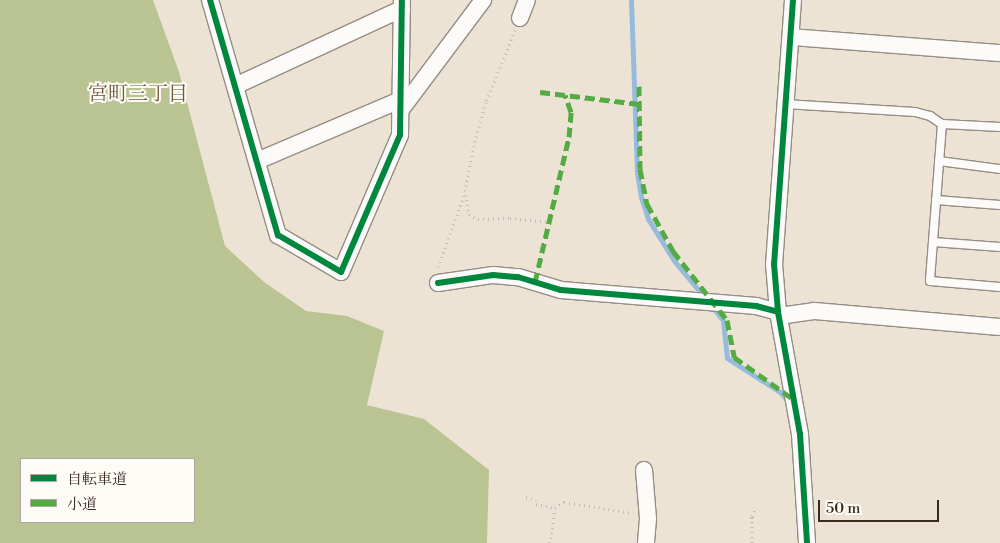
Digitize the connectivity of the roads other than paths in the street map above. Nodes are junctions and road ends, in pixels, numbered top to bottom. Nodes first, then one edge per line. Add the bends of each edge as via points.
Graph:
1 (483, 0) edge
2 (527, 0) edge
3 (793, 0) edge
4 (215, 2) edge
5 (402, 5) edge
6 (520, 18) road end
7 (791, 37) junction
8 (1000, 53) edge
9 (235, 86) junction
10 (786, 104) junction
11 (400, 106) junction
12 (942, 124) junction
13 (1000, 127) edge
14 (257, 161) junction
15 (939, 161) junction
16 (1000, 169) edge
17 (936, 200) junction
18 (1000, 205) edge
19 (933, 242) junction
20 (1000, 247) edge
21 (438, 283) road end
22 (1000, 287) edge
23 (779, 314) junction
24 (1000, 327) edge
25 (644, 470) dead end
26 (646, 543) edge
27 (807, 543) edge

1 - 11 street
2 - 6 street
3 - 7 street
4 - 9 street
5 - 9 street
5 - 11 street
7 - 8 street
7 - 10 street
9 - 14 street
10 - 12 lane via 915,112
10 - 23 street via 774,264
11 - 14 street
11 - 14 street via 400,135 340,272 278,235
12 - 13 lane
12 - 15 lane
15 - 16 lane
15 - 17 lane
17 - 18 lane
17 - 19 lane
19 - 20 lane
19 - 22 lane via 930,281
21 - 23 street via 493,275 518,277 561,290 756,306
23 - 24 street via 814,311
23 - 27 street via 800,434
25 - 26 street via 648,519

